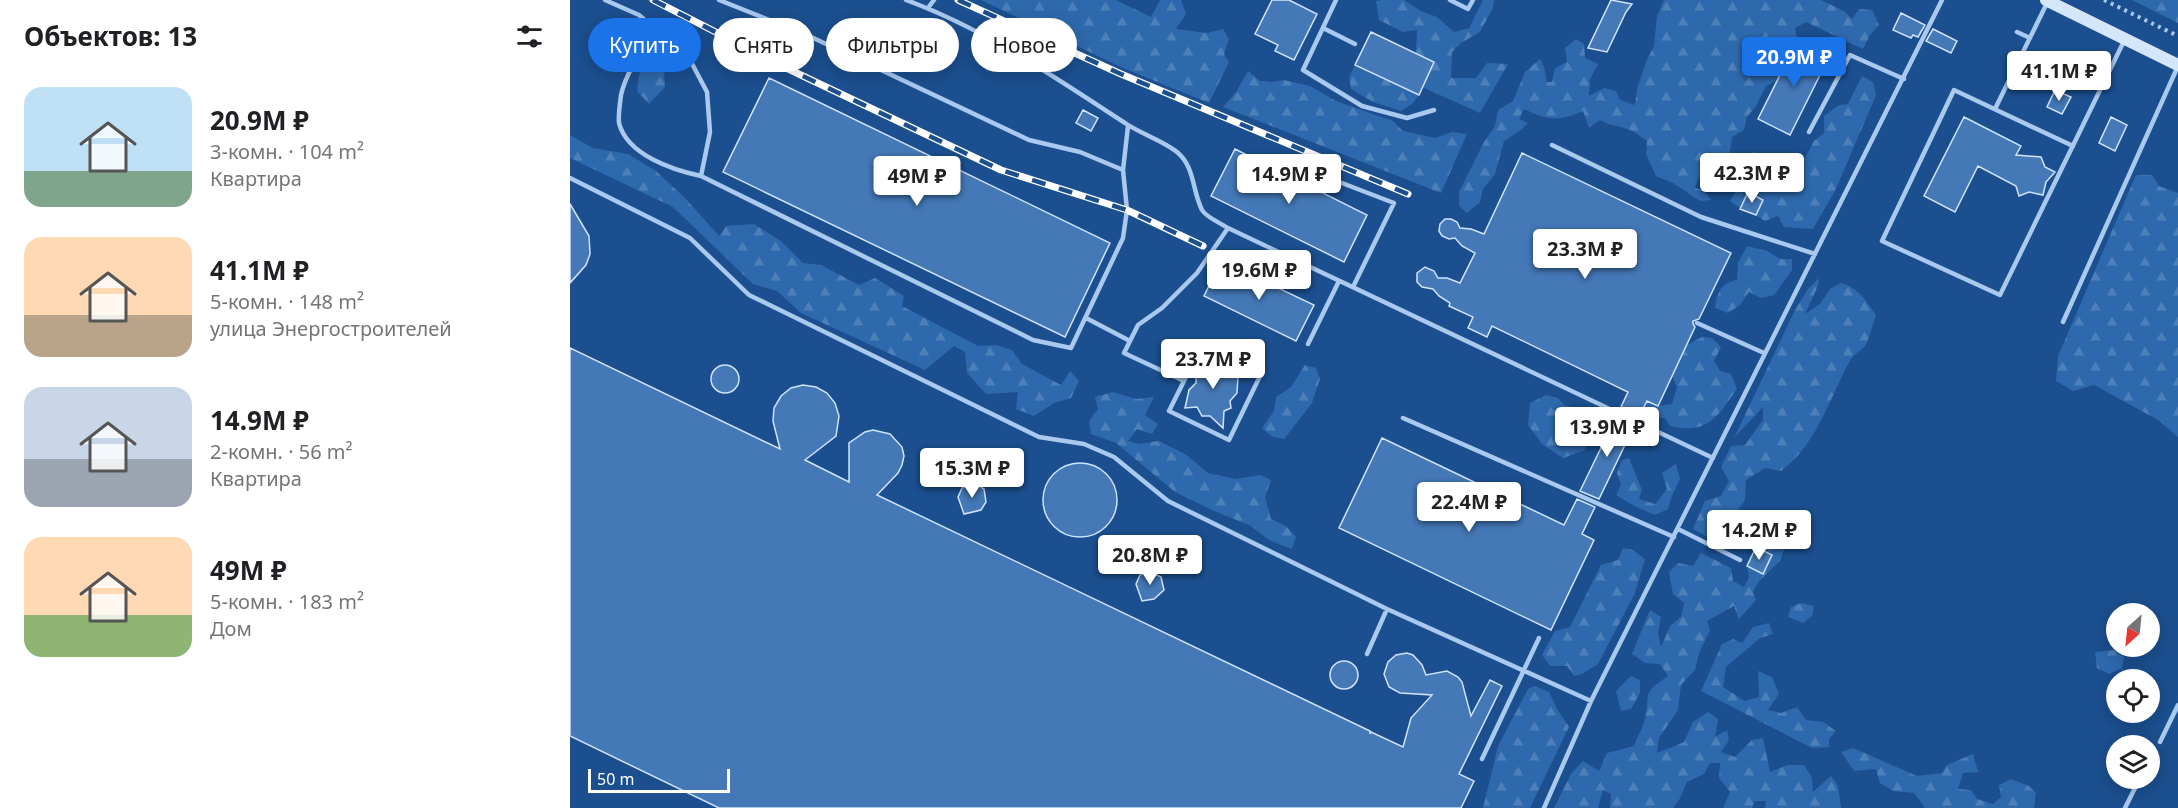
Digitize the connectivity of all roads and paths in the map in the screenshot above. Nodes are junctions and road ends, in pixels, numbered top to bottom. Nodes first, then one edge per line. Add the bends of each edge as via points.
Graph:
1 (605, 0) edge
2 (719, 0) edge
3 (906, 0) edge
4 (934, 0) edge
5 (1336, 0) edge
6 (1450, 0) edge
7 (1473, 0) edge
8 (1942, 0) edge
9 (2047, 0) edge
10 (2104, 0) edge
11 (928, 8) junction
12 (642, 18) edge
13 (1323, 28) junction
14 (2017, 32) dead end
15 (2178, 36) edge
16 (2030, 38) junction
17 (2125, 39) junction
18 (1355, 44) dead end
19 (2178, 65) edge
20 (631, 72) edge
21 (696, 72) edge
22 (1904, 79) junction
23 (1995, 109) junction
24 (1434, 110) dead end
25 (1128, 126) junction
26 (1809, 132) dead end
27 (1552, 145) dead end
28 (2073, 146) junction
29 (1123, 170) junction
30 (1321, 175) dead end
31 (701, 176) junction
32 (570, 178) edge
33 (1228, 228) junction
34 (1815, 254) junction
35 (1339, 280) junction
36 (1353, 287) junction
37 (1086, 318) junction
38 (2063, 322) dead end
39 (1697, 323) dead end
40 (1130, 341) junction
41 (1308, 344) dead end
42 (1764, 353) junction
43 (1184, 381) junction
44 (1404, 418) dead end
45 (1713, 458) junction
46 (1678, 529) junction
47 (1674, 537) junction
48 (1740, 560) dead end
49 (1387, 609) junction
50 (1539, 638) dead end
51 (1367, 654) dead end
52 (1522, 670) junction
53 (1591, 701) junction
54 (2178, 705) edge
55 (2160, 742) dead end
56 (1482, 759) dead end
57 (2134, 789) edge
58 (1544, 808) edge
59 (2125, 808) edge

1 - 12 lane
2 - 29 lane via 807,35 1029,140 1080,152
3 - 11 lane
4 - 11 lane
5 - 13 lane
6 - 7 lane via 1468,9
8 - 22 lane
9 - 16 lane
9 - 17 main road
10 - 15 path
11 - 25 lane via 1036,64
13 - 18 lane
13 - 24 lane via 1303,70 1362,106 1407,118
14 - 16 lane
16 - 23 lane
17 - 19 main road
17 - 28 lane
19 - 38 lane
20 - 31 lane via 621,94 619,123 629,143 653,160
21 - 31 lane via 707,92 710,132
22 - 26 lane via 1850,55
22 - 34 lane
23 - 28 lane
23 - 28 lane via 1954,90 1882,241 2000,295
25 - 29 lane
25 - 33 lane via 1176,152 1188,165 1203,212
27 - 34 lane via 1701,217
29 - 37 lane via 1127,210 1123,238
30 - 36 lane via 1394,203
31 - 37 lane via 1033,340 1071,348
32 - 49 lane via 690,238 749,295 1039,438 1084,444 1114,457 1168,501
33 - 35 lane
33 - 40 lane via 1197,273 1162,308 1138,325
34 - 42 lane
35 - 36 lane
35 - 41 lane
36 - 45 lane
37 - 40 lane
39 - 42 lane
40 - 43 lane via 1124,353
42 - 45 lane
43 - 43 lane via 1203,343 1263,372 1229,440 1169,411
44 - 47 lane
45 - 46 lane
46 - 47 lane
46 - 48 lane
47 - 53 lane
49 - 51 lane
49 - 52 lane
50 - 52 lane
52 - 53 lane
52 - 56 lane
53 - 58 lane
54 - 55 lane
57 - 59 lane

